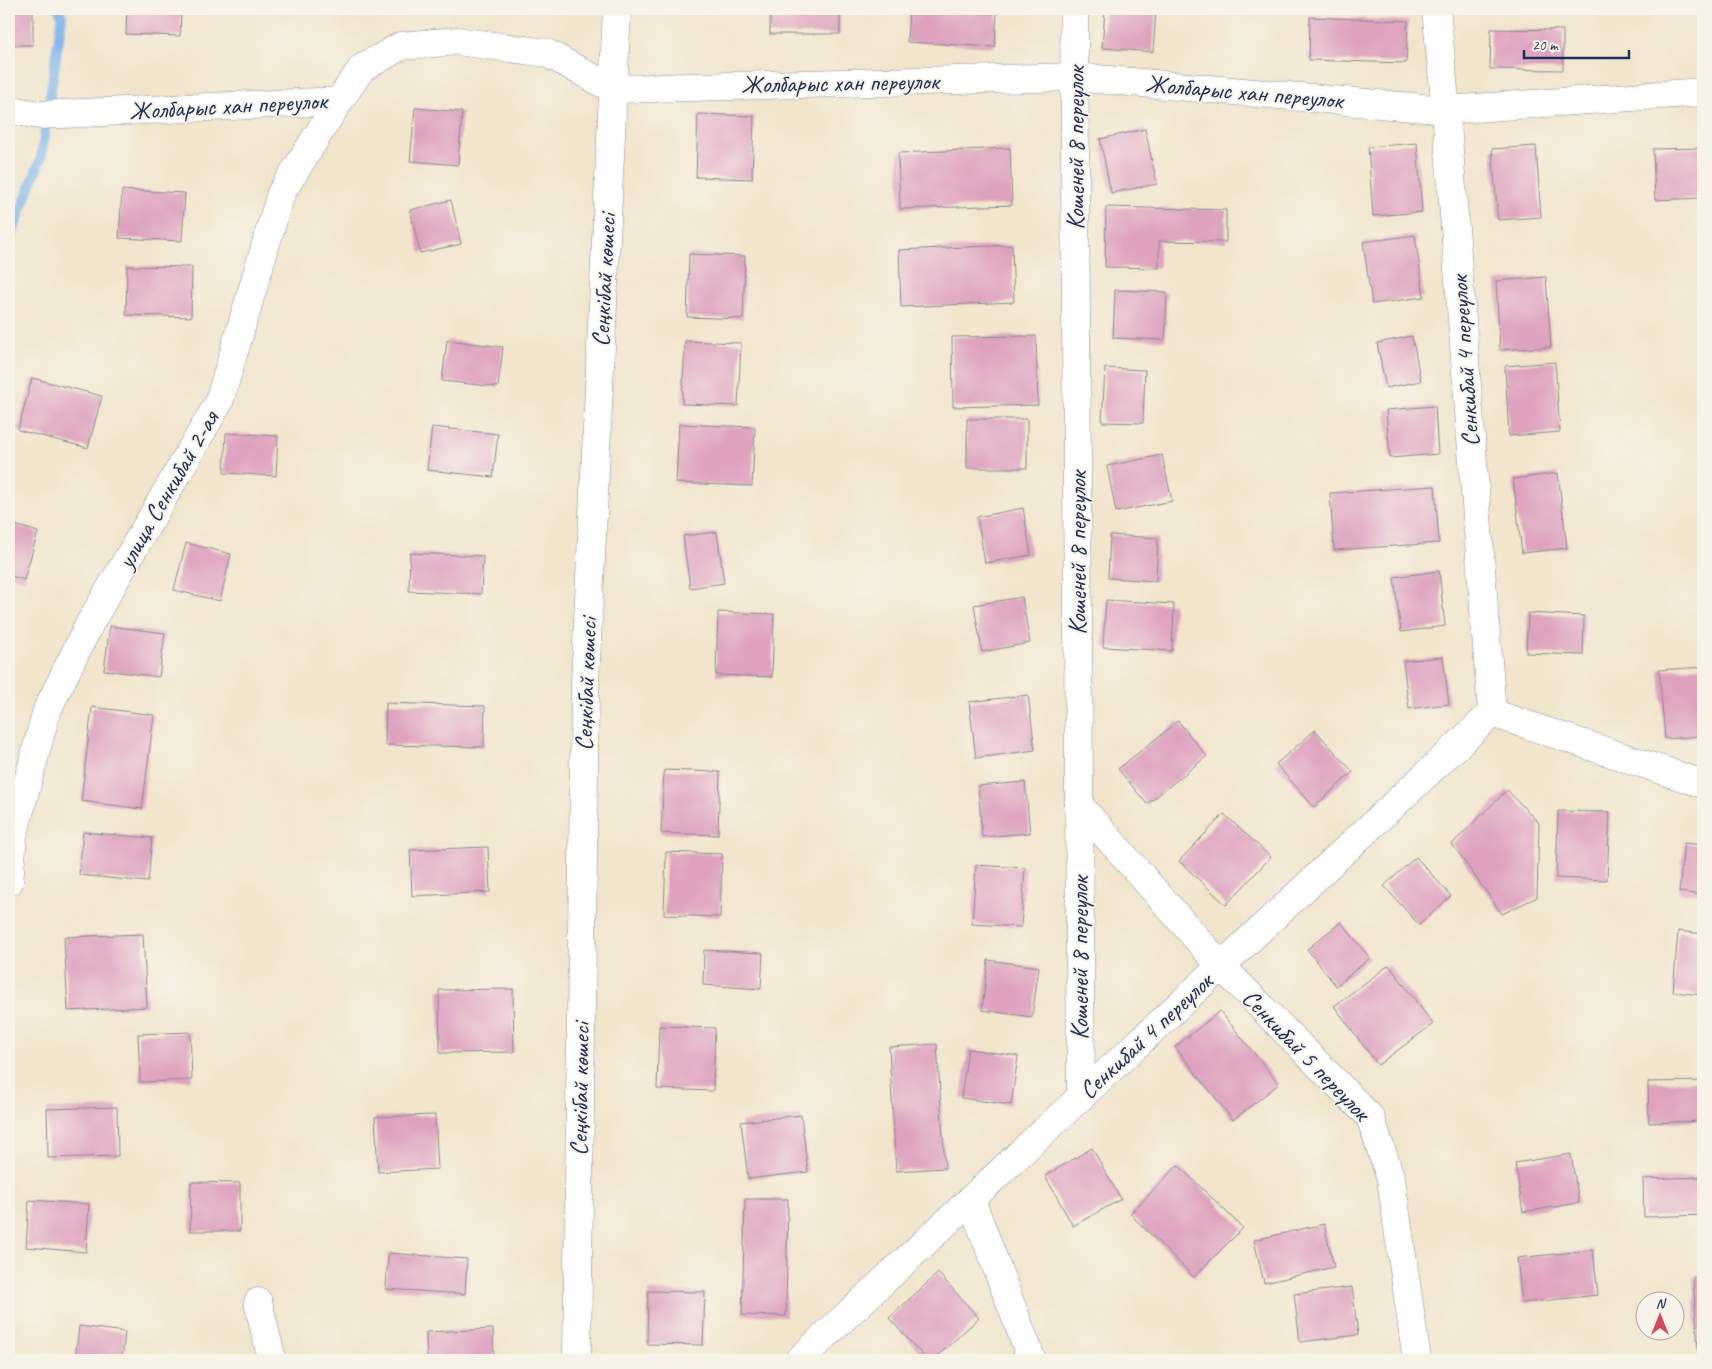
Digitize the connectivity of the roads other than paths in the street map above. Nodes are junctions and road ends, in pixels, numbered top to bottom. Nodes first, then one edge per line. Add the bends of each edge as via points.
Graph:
1 (617, 9) edge
2 (1074, 9) edge
3 (1436, 9) edge
4 (1076, 77) junction
5 (613, 89) junction
6 (1703, 92) edge
7 (339, 101) junction
8 (9, 110) edge
9 (1446, 110) junction
10 (1492, 713) junction
11 (1703, 784) edge
12 (1079, 805) junction
13 (9, 882) edge
14 (1221, 966) junction
15 (1081, 1097) junction
16 (971, 1200) junction
17 (258, 1302) dead end
18 (272, 1360) edge
19 (577, 1360) edge
20 (799, 1360) edge
21 (1032, 1360) edge
22 (1418, 1360) edge

1 - 5 street, Сеңкібай көшесі
2 - 4 street, Кошеней 8 переулок
3 - 9 street, Сенкибай 4 переулок
4 - 5 street, Жолбарыс хан переулок
4 - 9 street, Жолбарыс хан переулок
4 - 12 street, Кошеней 8 переулок
5 - 7 street, Жолбарыс хан переулок via 547,53 457,41 401,46 362,68
5 - 19 street, Сеңкібай көшесі via 585,683
6 - 9 street, Жолбарыс хан переулок
7 - 8 street, Жолбарыс хан переулок via 40,115
7 - 13 street, улица Сенкибай 2-ая via 281,193 218,402 90,623 47,710 13,836
9 - 10 street, Сенкибай 4 переулок
10 - 11 street
10 - 14 street, Сенкибай 4 переулок
12 - 14 street, Сенкибай 5 переулок
12 - 15 street, Кошеней 8 переулок
14 - 15 street, Сенкибай 4 переулок
14 - 22 street, Сенкибай 5 переулок via 1370,1117 1391,1179
15 - 16 street, Сенкибай 4 переулок
16 - 20 street, Сенкибай 4 переулок
16 - 21 street
17 - 18 street

